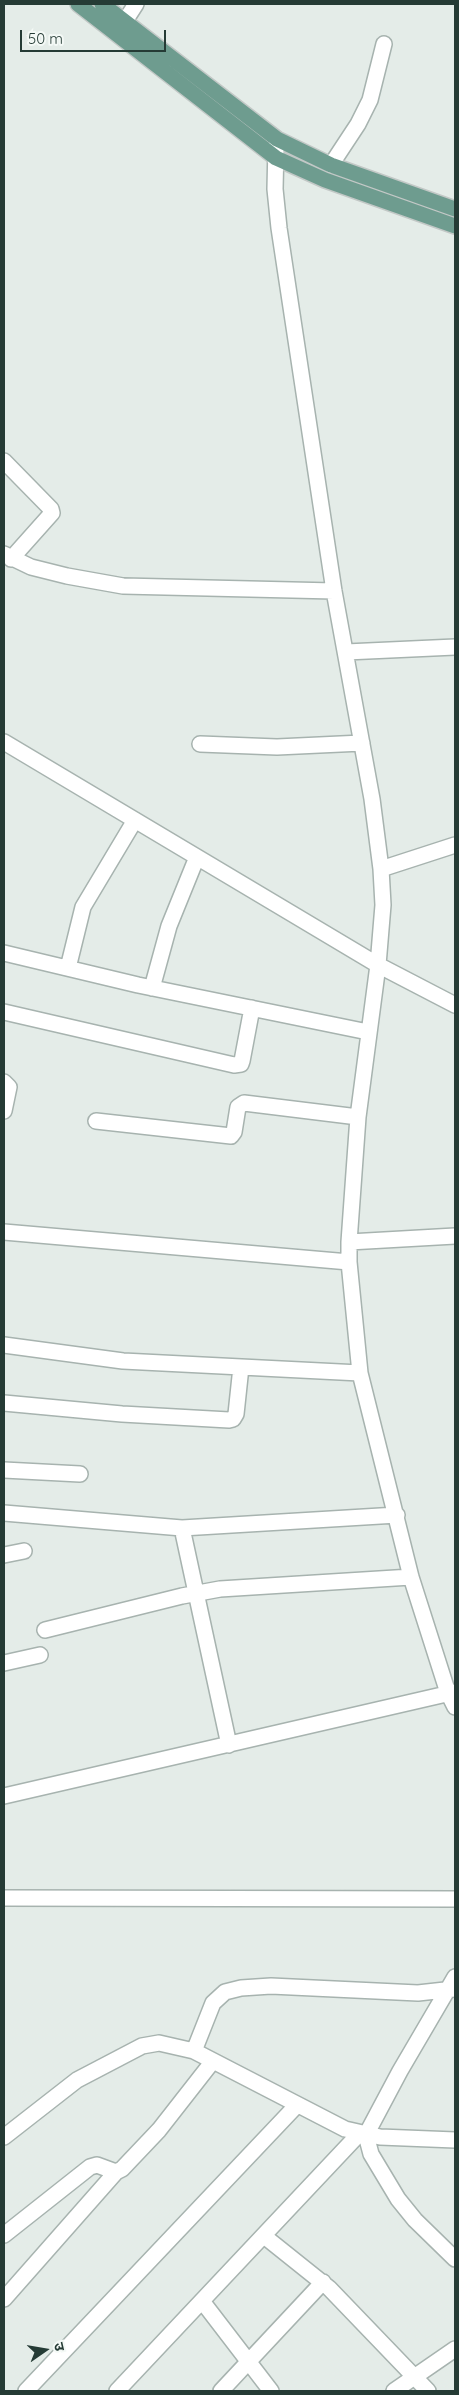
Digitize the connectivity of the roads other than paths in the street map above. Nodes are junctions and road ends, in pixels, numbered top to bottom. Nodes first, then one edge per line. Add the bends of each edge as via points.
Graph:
1 (78, 4) edge
2 (102, 4) edge
3 (136, 4) edge
4 (125, 22) junction
5 (384, 44) dead end
6 (277, 139) junction
7 (276, 158) junction
8 (331, 165) junction
9 (455, 209) edge
10 (455, 226) edge
11 (4, 461) edge
12 (8, 556) edge
13 (334, 591) junction
14 (455, 647) edge
15 (346, 652) junction
16 (4, 742) edge
17 (200, 744) dead end
18 (362, 744) junction
19 (135, 820) junction
20 (455, 845) edge
21 (198, 857) junction
22 (381, 869) junction
23 (4, 953) edge
24 (378, 965) junction
25 (68, 968) junction
26 (152, 988) junction
27 (455, 1005) edge
28 (252, 1008) junction
29 (4, 1012) edge
30 (368, 1032) junction
31 (4, 1082) edge
32 (4, 1111) edge
33 (358, 1117) junction
34 (96, 1121) dead end
35 (4, 1232) edge
36 (455, 1236) edge
37 (349, 1242) junction
38 (349, 1262) junction
39 (4, 1345) edge
40 (241, 1367) junction
41 (360, 1373) junction
42 (4, 1403) edge
43 (4, 1470) edge
44 (80, 1474) dead end
45 (4, 1513) edge
46 (397, 1515) junction
47 (182, 1528) junction
48 (24, 1551) dead end
49 (4, 1555) edge
50 (411, 1577) junction
51 (197, 1592) junction
52 (45, 1630) dead end
53 (40, 1655) dead end
54 (4, 1663) edge
55 (452, 1692) edge
56 (455, 1707) edge
57 (229, 1745) junction
58 (4, 1796) edge
59 (4, 1898) edge
60 (455, 1898) edge
61 (453, 1985) edge
62 (194, 2051) junction
63 (213, 2061) junction
64 (297, 2105) junction
65 (363, 2134) junction
66 (4, 2137) edge
67 (455, 2140) edge
68 (116, 2172) junction
69 (4, 2235) edge
70 (264, 2236) junction
71 (455, 2259) edge
72 (323, 2282) junction
73 (4, 2299) edge
74 (202, 2301) junction
75 (455, 2349) edge
76 (248, 2361) junction
77 (414, 2377) junction
78 (26, 2391) edge
79 (117, 2391) edge
80 (221, 2391) edge
81 (271, 2391) edge
82 (394, 2391) edge
83 (428, 2391) edge

1 - 7 main road
2 - 4 main road
3 - 4 street
4 - 6 main road
5 - 8 street via 370,100
6 - 7 street
6 - 8 main road
7 - 10 main road via 325,180
7 - 13 street via 278,228
8 - 9 main road
11 - 12 street via 52,513
12 - 13 street via 68,576 123,586
13 - 15 street
14 - 15 street
15 - 18 street
16 - 19 street
17 - 18 street via 277,747
18 - 22 street
19 - 21 street
19 - 25 street via 83,907
20 - 22 street
21 - 24 street
21 - 26 street via 172,917
22 - 24 street via 383,906
23 - 25 street
24 - 27 street
24 - 30 street
25 - 26 street
26 - 28 street
28 - 29 street via 242,1061 234,1065
28 - 30 street
30 - 33 street
31 - 32 street via 9,1091
33 - 34 street via 244,1103 238,1107 231,1136
33 - 37 street
35 - 38 street
36 - 37 street
37 - 38 street
38 - 41 street
39 - 40 street via 123,1360
40 - 41 street
40 - 42 street via 233,1419 122,1414
41 - 46 street
43 - 44 street
45 - 47 street
46 - 47 street
46 - 50 street
47 - 51 street
48 - 49 street
50 - 51 street
50 - 55 street
51 - 52 street
51 - 57 street
53 - 54 street
55 - 56 street
55 - 57 street
57 - 58 street
59 - 60 street
61 - 62 street via 418,1993 271,1986 225,1992 213,2003
61 - 65 street
62 - 63 street
62 - 66 street via 159,2043 134,2050 77,2080
63 - 64 street
63 - 68 street via 159,2130
64 - 65 street via 345,2129
64 - 78 street
65 - 67 street
65 - 70 street
65 - 71 street via 398,2199
68 - 69 street via 97,2165 90,2168
68 - 73 street
70 - 72 street
70 - 74 street
72 - 76 street
72 - 77 street
74 - 76 street
74 - 79 street
75 - 77 street
76 - 80 street
76 - 81 street
77 - 82 street
77 - 83 street

